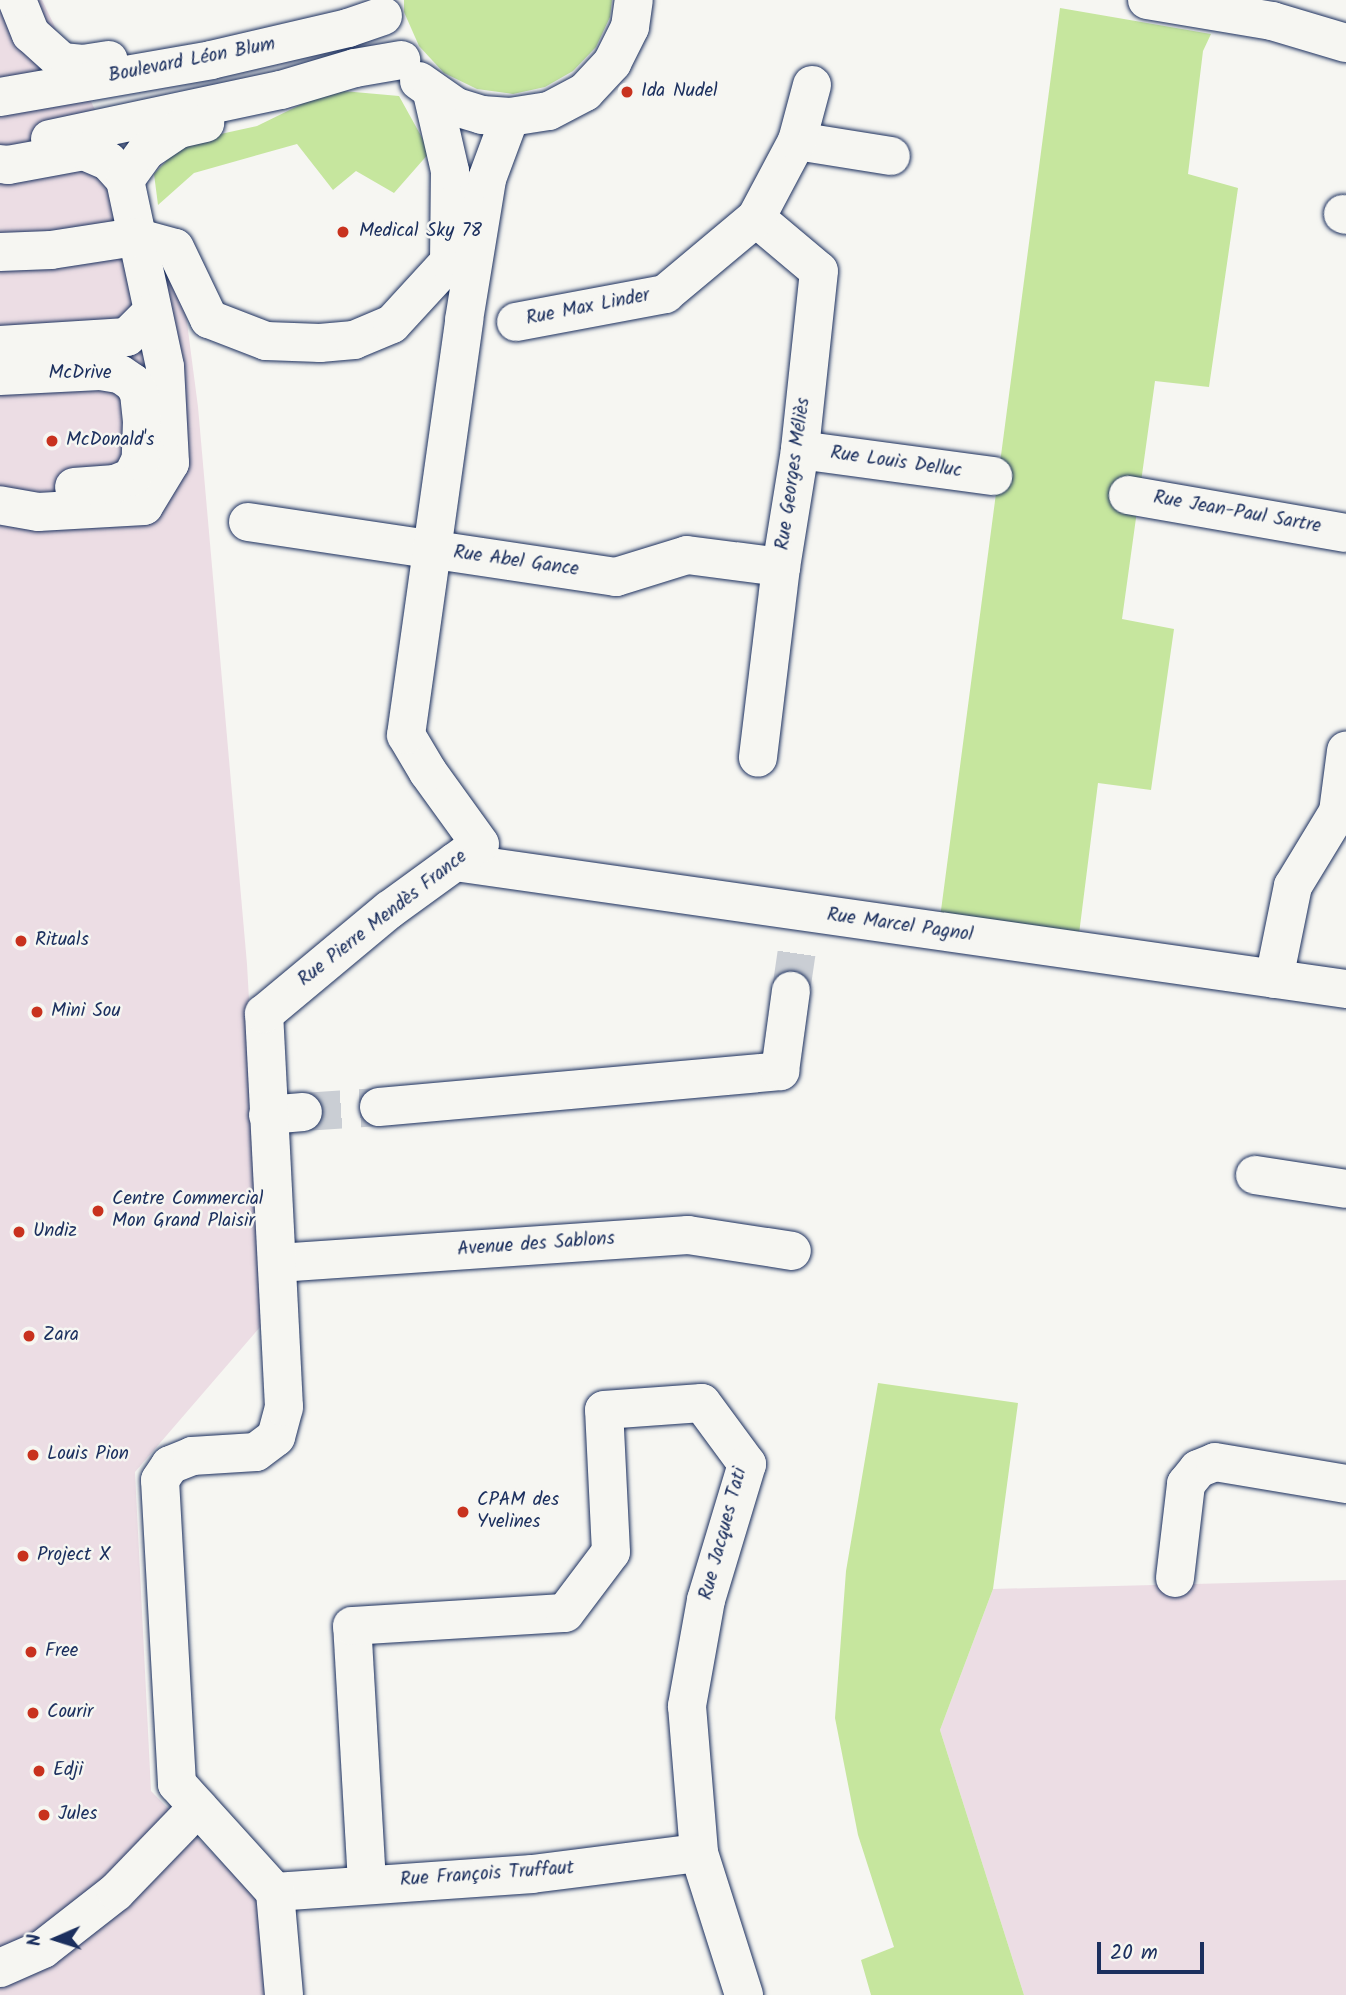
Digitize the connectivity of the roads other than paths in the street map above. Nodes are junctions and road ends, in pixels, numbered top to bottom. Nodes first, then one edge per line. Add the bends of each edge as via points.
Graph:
1 (16, 0) edge
2 (634, 0) edge
3 (1147, 0) edge
4 (382, 8) edge
5 (0, 34) edge
6 (1346, 43) edge
7 (211, 60) junction
8 (401, 60) junction
9 (813, 85) dead end
10 (281, 90) junction
11 (432, 93) junction
12 (0, 97) edge
13 (510, 117) junction
14 (797, 141) junction
15 (0, 149) edge
16 (891, 156) dead end
17 (0, 164) edge
18 (125, 180) junction
19 (755, 218) junction
20 (135, 237) junction
21 (0, 251) edge
22 (449, 262) junction
23 (151, 313) junction
24 (464, 320) junction
25 (516, 322) dead end
26 (0, 345) edge
27 (0, 376) edge
28 (139, 393) junction
29 (800, 450) junction
30 (993, 476) dead end
31 (1128, 495) dead end
32 (0, 503) edge
33 (248, 523) dead end
34 (1346, 533) edge
35 (430, 549) junction
36 (781, 567) junction
37 (1346, 751) edge
38 (758, 758) dead end
39 (455, 862) junction
40 (1274, 979) junction
41 (1346, 989) edge
42 (791, 991) tunnel mouth
43 (379, 1107) tunnel mouth
44 (1255, 1175) dead end
45 (1346, 1189) edge
46 (276, 1251) junction
47 (792, 1251) dead end
48 (1346, 1484) edge
49 (1175, 1578) dead end
50 (198, 1807) junction
51 (699, 1853) junction
52 (367, 1883) junction
53 (275, 1892) junction
54 (0, 1968) edge
55 (284, 1995) edge
56 (744, 1995) edge

1 - 5 street
1 - 7 street via 31,34 62,62 83,64 161,52
2 - 13 street via 630,27 612,63 585,92 549,111
3 - 6 street via 1272,21
4 - 7 street, Boulevard Léon Blum via 348,28
4 - 8 street
7 - 12 street, Boulevard Léon Blum
8 - 10 street
8 - 11 street
9 - 14 street, Rue Max Linder
10 - 15 street
10 - 18 street via 252,113 179,129 146,150
11 - 13 street via 456,107
11 - 22 street, Rue Pierre Mendès France via 450,171
13 - 24 street, Rue Pierre Mendès France via 487,179
14 - 16 street
14 - 19 street, Rue Max Linder
17 - 18 street via 84,151 108,161
18 - 20 street
19 - 25 street, Rue Max Linder via 665,294
19 - 29 street, Rue Georges Méliès via 819,271
20 - 21 street via 51,250
20 - 22 street via 175,248 209,319 266,341 354,340 392,324
20 - 23 street
22 - 24 street, Rue Pierre Mendès France
23 - 26 street via 127,337
23 - 28 street
23 - 32 street via 164,367 170,463 144,506 38,512
24 - 35 street, Rue Pierre Mendès France
27 - 28 street, McDrive via 100,371 120,374
28 - 32 street, McDrive via 141,460 132,477 115,484 39,490
29 - 30 street, Rue Louis Delluc
29 - 36 street, Rue Georges Méliès
31 - 34 street, Rue Jean-Paul Sartre
33 - 35 street, Rue Abel Gance
35 - 36 street, Rue Abel Gance via 615,576 687,555
35 - 39 street, Rue Pierre Mendès France via 406,734 480,844
36 - 38 street, Rue Georges Méliès
37 - 40 street via 1338,812 1293,886
39 - 40 street, Rue Marcel Pagnol via 801,928
39 - 46 street, Rue Pierre Mendès France via 389,910 264,1014 286,1114
40 - 41 street, Rue Marcel Pagnol
42 - 43 street via 780,1071
44 - 45 street
46 - 47 street, Avenue des Sablons via 688,1235
46 - 50 street, Rue Pierre Mendès France via 284,1407 276,1437 256,1452 192,1456 170,1465 160,1480 177,1784
48 - 49 street via 1215,1462 1198,1469 1186,1484
50 - 53 street
50 - 54 street via 116,1892 43,1949
51 - 52 street, Rue François Truffaut via 532,1874
51 - 52 street, Rue Jacques Tati via 687,1706 706,1600 747,1464 702,1402 604,1410 611,1552 565,1613 352,1626
51 - 56 street, Rue Jacques Tati
52 - 53 street, Rue François Truffaut
53 - 55 street

